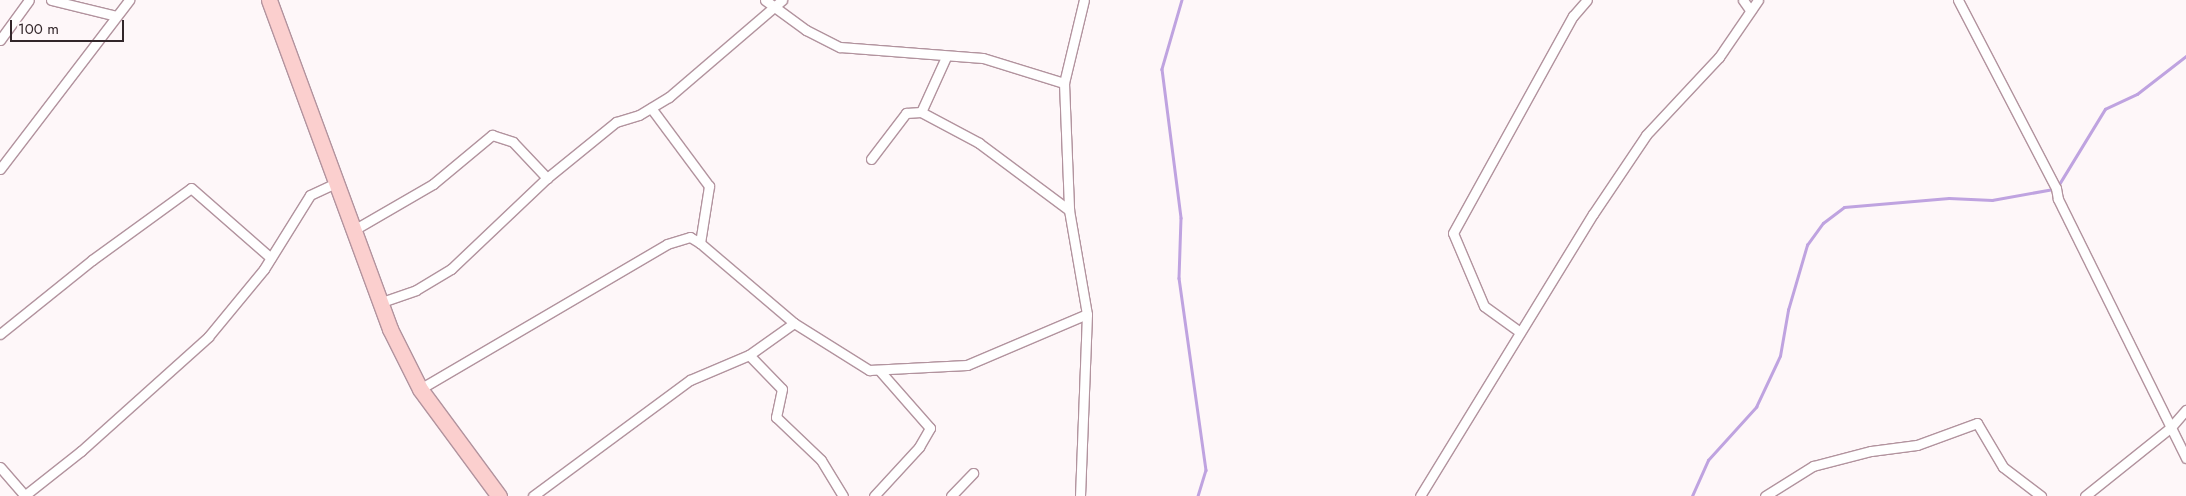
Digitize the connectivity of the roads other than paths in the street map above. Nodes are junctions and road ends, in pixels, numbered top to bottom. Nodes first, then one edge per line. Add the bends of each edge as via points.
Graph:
1 (29, 0) edge
2 (51, 0) edge
3 (129, 0) edge
4 (269, 0) edge
5 (277, 0) edge
6 (765, 0) edge
7 (782, 0) edge
8 (1084, 0) edge
9 (1586, 0) edge
10 (1743, 0) edge
11 (1758, 0) edge
12 (1958, 0) edge
13 (775, 9) junction
14 (1750, 10) junction
15 (116, 16) junction
16 (286, 38) junction
17 (0, 40) edge
18 (946, 57) junction
19 (1064, 83) junction
20 (651, 108) junction
21 (921, 112) junction
22 (871, 159) dead end
23 (0, 169) edge
24 (547, 178) junction
25 (336, 183) junction
26 (1069, 210) junction
27 (352, 230) junction
28 (700, 243) junction
29 (271, 258) junction
30 (379, 303) junction
31 (1087, 314) junction
32 (794, 323) junction
33 (1520, 332) junction
34 (0, 334) edge
35 (749, 355) junction
36 (880, 370) junction
37 (420, 389) junction
38 (2186, 410) edge
39 (2171, 426) junction
40 (2186, 458) edge
41 (0, 467) edge
42 (973, 473) dead end
43 (25, 496) edge
44 (499, 496) edge
45 (533, 496) edge
46 (843, 496) edge
47 (874, 496) edge
48 (951, 496) edge
49 (1080, 496) edge
50 (1420, 496) edge
51 (1765, 496) edge
52 (2041, 496) edge
53 (2085, 496) edge

1 - 17 street
2 - 15 street
3 - 15 street
4 - 16 highway
5 - 16 highway
6 - 13 street
7 - 13 street
8 - 19 street
9 - 33 street via 1573,16 1453,233 1484,306
10 - 14 street
11 - 14 street
12 - 39 street via 2056,188 2058,199
13 - 18 street via 840,47
13 - 20 street via 711,65
14 - 33 street via 1719,57 1646,134
15 - 23 street
16 - 25 highway
18 - 19 street via 983,58
18 - 21 street
19 - 26 street
20 - 24 street via 616,122
20 - 28 street via 709,186
21 - 22 street via 906,113
21 - 26 street via 979,144
24 - 27 street via 513,142 492,135 433,184
24 - 30 street via 451,269 416,290
25 - 27 highway
25 - 29 street via 310,195
26 - 31 street
27 - 30 highway
28 - 32 street
28 - 37 street via 690,237 667,244
29 - 34 street via 191,188 92,260
29 - 43 street via 208,337 81,451
30 - 37 highway
31 - 36 street via 966,365
31 - 49 street
32 - 35 street
32 - 36 street via 861,366
33 - 50 street
35 - 45 street via 690,380
35 - 46 street via 782,389 776,416 821,460
36 - 47 street via 930,428 919,447
37 - 44 highway
38 - 39 street
39 - 40 street
39 - 53 street
41 - 43 street
42 - 48 street
51 - 52 street via 1813,466 1871,451 1917,445 1977,423 2003,467

